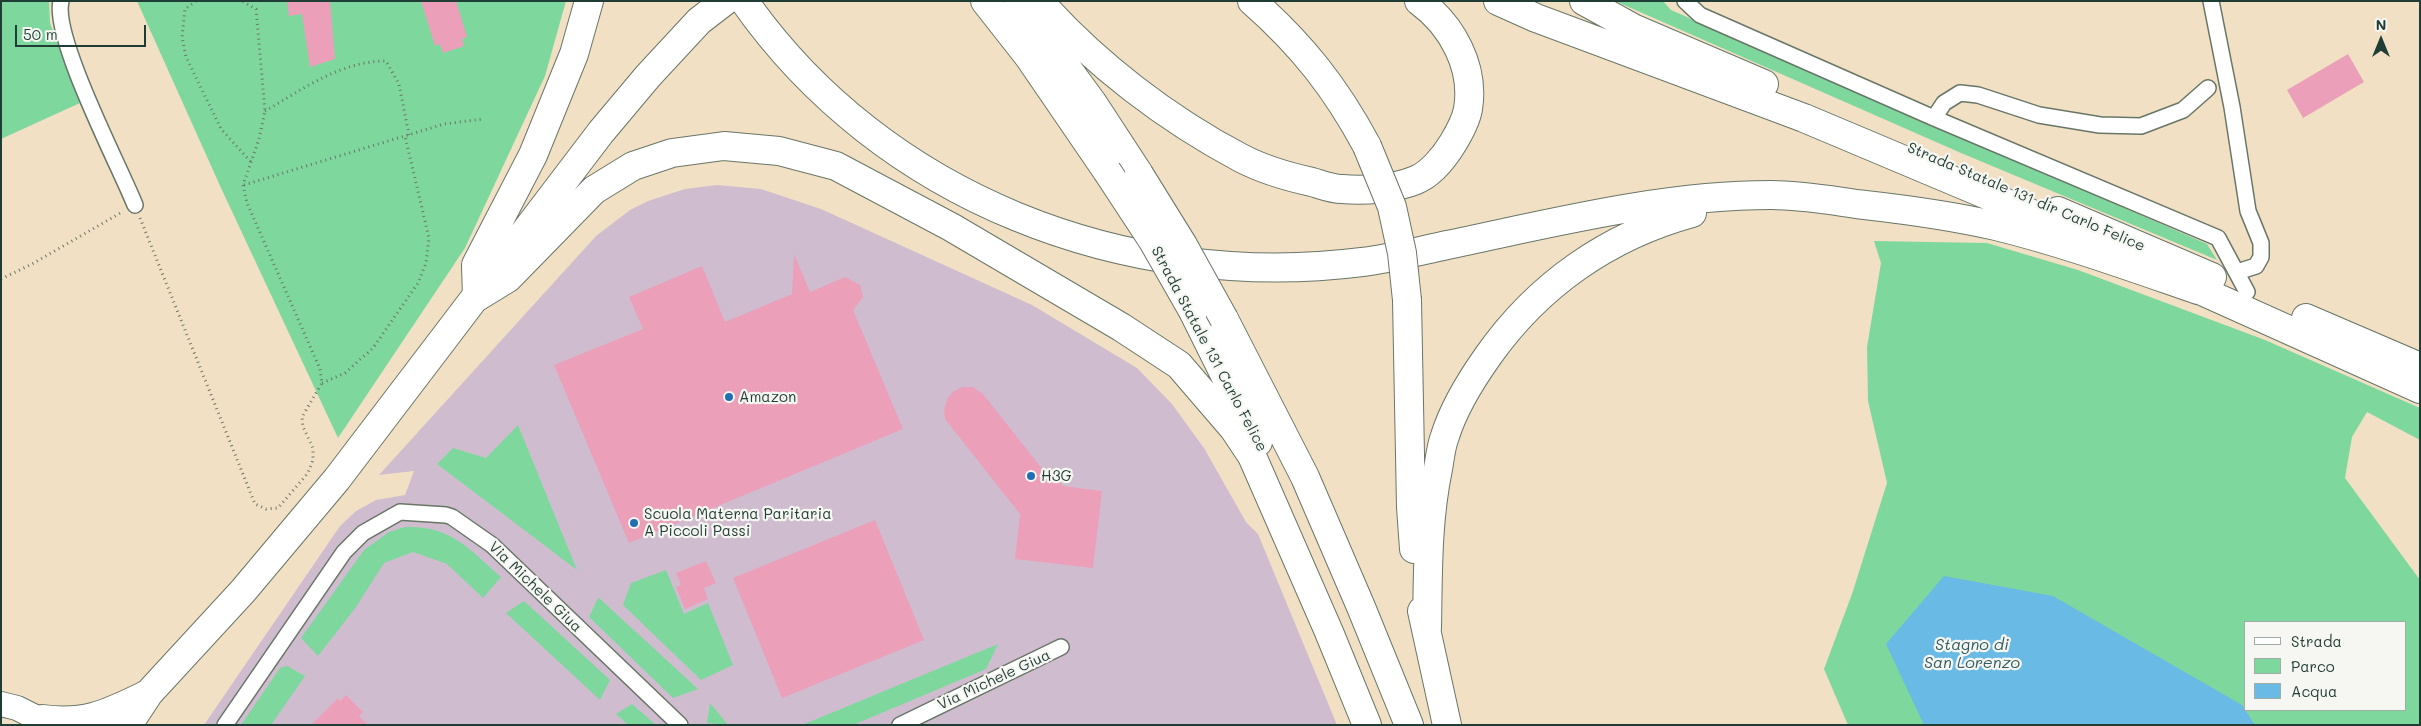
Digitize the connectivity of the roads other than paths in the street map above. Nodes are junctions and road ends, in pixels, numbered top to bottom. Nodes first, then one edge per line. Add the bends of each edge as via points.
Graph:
1 (61, 1) edge
2 (589, 1) edge
3 (725, 1) edge
4 (744, 1) edge
5 (985, 1) edge
6 (1018, 1) edge
7 (1039, 1) edge
8 (1252, 1) edge
9 (1419, 1) edge
10 (1498, 1) edge
11 (1533, 1) edge
12 (1584, 1) edge
13 (1685, 1) edge
14 (2211, 1) edge
15 (1633, 28) junction
16 (2208, 88) dead end
17 (1934, 118) junction
18 (1855, 203) junction
19 (135, 205) road end
20 (2242, 282) junction
21 (2198, 290) junction
22 (477, 297) junction
23 (2420, 367) edge
24 (2420, 389) edge
25 (1428, 628) junction
26 (1061, 648) dead end
27 (149, 693) junction
28 (1, 704) edge
29 (46, 722) edge
30 (128, 725) edge
31 (225, 725) edge
32 (680, 725) edge
33 (900, 725) edge
34 (1367, 725) edge
35 (1383, 725) edge
36 (1408, 725) edge
37 (1447, 725) edge

1 - 19 street via 62,31 74,66
2 - 22 highway via 574,54 533,155 476,265
3 - 22 highway via 699,21 601,132
4 - 18 highway via 799,69 845,112 908,160 970,197 1038,226 1107,249 1178,262 1277,269 1364,262 1626,209 1700,198 1787,195
5 - 35 highway, Strada Statale 131 Carlo Felice, bridge via 1029,57 1107,171 1153,241 1193,311 1315,558
6 - 36 highway, Strada Statale 131 Carlo Felice, bridge via 1092,102 1139,174 1224,319 1305,477
7 - 9 highway via 1094,56 1172,115 1242,159 1340,189 1369,189 1417,180 1432,169 1448,150 1468,111 1470,91 1462,54 1449,31
8 - 25 highway, bridge via 1279,25 1327,79 1368,146 1392,207 1407,300 1411,507 1417,593
10 - 21 highway via 1804,118 2095,240
11 - 15 highway
12 - 15 highway
13 - 17 street via 1700,15
14 - 20 street via 2248,211 2261,243 2261,257
15 - 20 highway, Strada Statale 131 dir Carlo Felice
16 - 17 street via 2183,110 2141,126 2100,125 2039,115 1960,92 1944,103
17 - 20 street via 2218,238
18 - 21 highway via 1993,226 2084,251
18 - 25 highway via 1734,206 1674,218 1602,249 1544,290 1506,330 1473,376 1444,436 1428,542
20 - 23 highway, Strada Statale 131 dir Carlo Felice
21 - 24 highway
22 - 27 highway via 337,479 244,591
22 - 34 highway via 508,278 594,190 633,166 672,153 724,146 779,151 836,166 960,232 1179,365 1252,456
25 - 37 highway
26 - 33 street, Via Michele Giua
27 - 29 highway via 87,720
27 - 30 highway
28 - 29 main road
31 - 32 street, Via Michele Giua via 344,552 363,533 400,512 446,515 492,545

